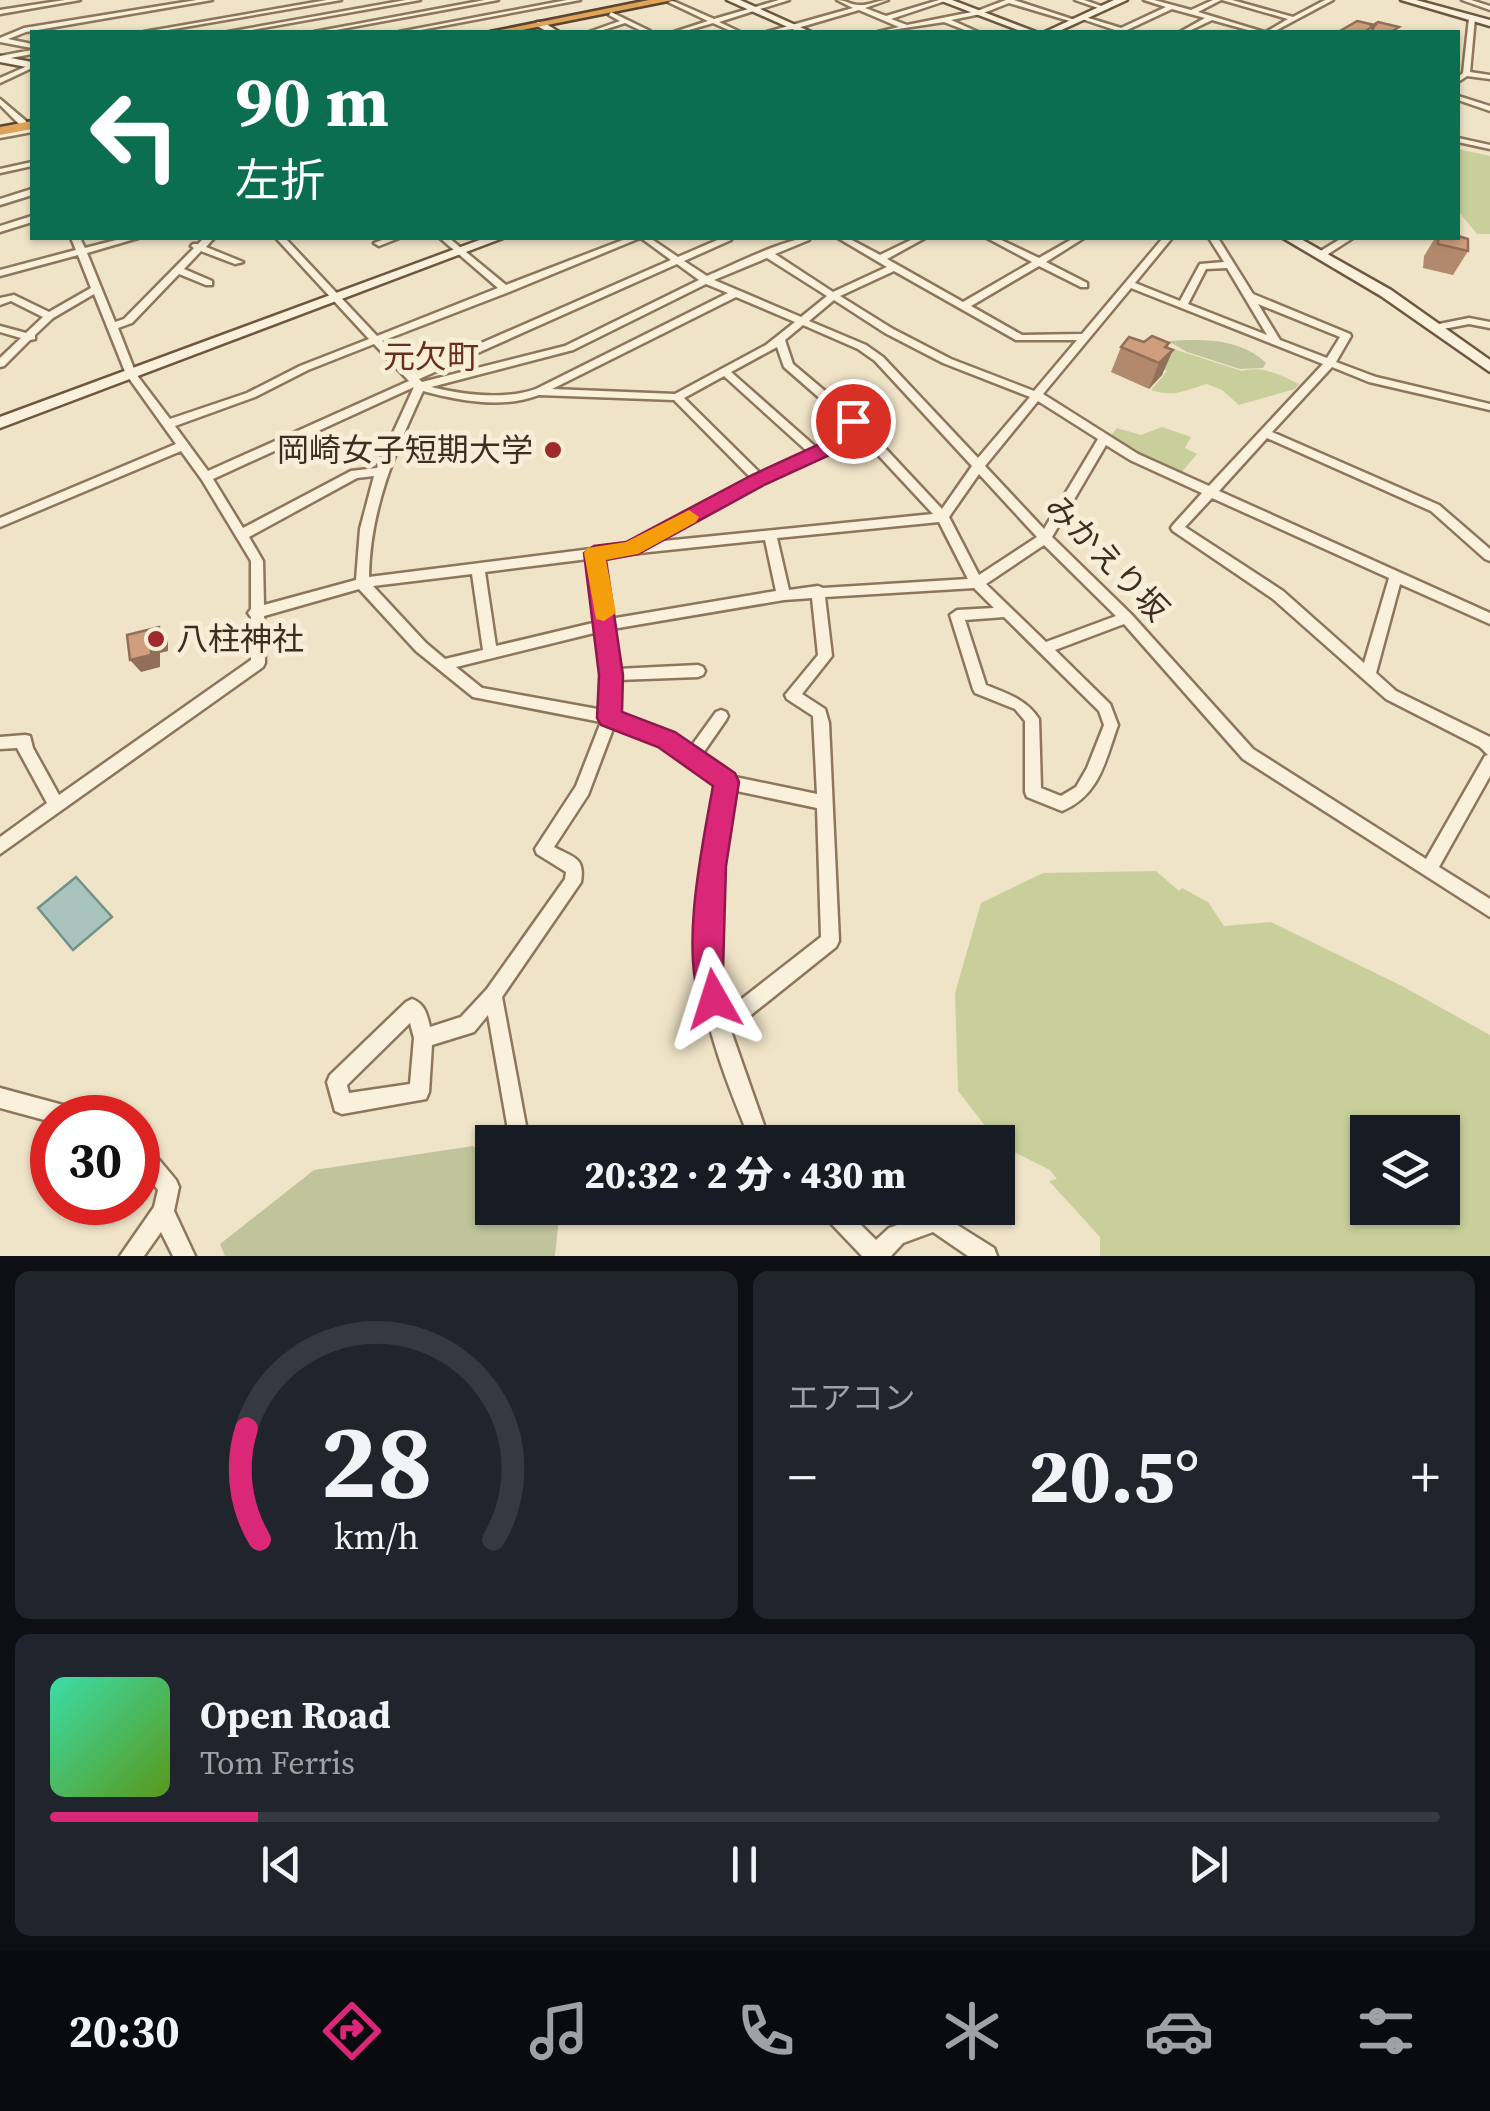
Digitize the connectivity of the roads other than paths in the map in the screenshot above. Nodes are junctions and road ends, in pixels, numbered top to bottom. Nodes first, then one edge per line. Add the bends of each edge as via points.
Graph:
1 (20, 0) edge
2 (77, 0) edge
3 (209, 0) edge
4 (339, 0) edge
5 (417, 0) edge
6 (443, 0) edge
7 (490, 0) edge
8 (577, 0) edge
9 (599, 0) edge
10 (732, 0) edge
11 (786, 0) edge
12 (840, 0) edge
13 (885, 0) edge
14 (1010, 0) edge
15 (1078, 0) edge
16 (1122, 0) edge
17 (1147, 0) edge
18 (1222, 0) edge
19 (1247, 0) edge
20 (1279, 0) edge
21 (1327, 0) edge
22 (1406, 0) edge
23 (1465, 0) edge
24 (669, 1) edge
25 (948, 1) edge
26 (188, 2) edge
27 (558, 2) edge
28 (1422, 2) edge
29 (1441, 4) edge
30 (1268, 6) junction
31 (1171, 7) junction
32 (452, 8) junction
33 (859, 8) junction
34 (1104, 8) junction
35 (1490, 8) edge
36 (0, 10) edge
37 (754, 10) junction
38 (348, 12) junction
39 (512, 12) junction
40 (612, 12) junction
41 (979, 13) junction
42 (1191, 13) junction
43 (1298, 17) junction
44 (1211, 18) junction
45 (1472, 18) junction
46 (886, 19) junction
47 (945, 20) junction
48 (1079, 20) junction
49 (464, 21) junction
50 (625, 21) junction
51 (713, 22) junction
52 (1490, 23) edge
53 (200, 24) junction
54 (358, 25) junction
55 (792, 27) junction
56 (906, 27) junction
57 (546, 28) edge
58 (962, 28) junction
59 (160, 30) edge
60 (203, 30) edge
61 (243, 30) edge
62 (329, 30) edge
63 (363, 30) edge
64 (413, 30) edge
65 (474, 30) edge
66 (521, 30) edge
67 (598, 30) edge
68 (644, 30) edge
69 (684, 30) edge
70 (732, 30) edge
71 (779, 30) edge
72 (800, 30) edge
73 (891, 30) edge
74 (956, 30) edge
75 (968, 30) edge
76 (1026, 30) edge
77 (1055, 30) edge
78 (1116, 30) edge
79 (1127, 30) edge
80 (1187, 30) edge
81 (1254, 30) edge
82 (1273, 30) edge
83 (0, 40) edge
84 (30, 48) edge
85 (30, 50) edge
86 (0, 58) edge
87 (30, 65) edge
88 (30, 66) edge
89 (1466, 74) junction
90 (1490, 77) edge
91 (1460, 78) edge
92 (0, 81) edge
93 (1460, 99) edge
94 (0, 101) edge
95 (1490, 109) edge
96 (30, 125) edge
97 (0, 132) edge
98 (1460, 140) edge
99 (1490, 148) edge
100 (30, 164) edge
101 (0, 171) edge
102 (30, 193) edge
103 (0, 202) edge
104 (30, 221) edge
105 (0, 229) edge
106 (78, 240) edge
107 (123, 240) edge
108 (206, 240) edge
109 (282, 240) edge
110 (388, 240) edge
111 (446, 240) edge
112 (490, 240) edge
113 (631, 240) edge
114 (648, 240) edge
115 (724, 240) edge
116 (801, 240) edge
117 (846, 240) edge
118 (917, 240) edge
119 (995, 240) edge
120 (1076, 240) edge
121 (1165, 240) edge
122 (1215, 240) edge
123 (1294, 240) edge
124 (1345, 240) edge
125 (379, 243) dead end
126 (196, 246) junction
127 (84, 248) junction
128 (460, 251) junction
129 (766, 253) junction
130 (1322, 254) junction
131 (880, 259) junction
132 (680, 260) junction
133 (1036, 261) junction
134 (238, 262) dead end
135 (1232, 266) junction
136 (894, 268) junction
137 (178, 270) junction
138 (0, 273) edge
139 (706, 280) junction
140 (209, 283) dead end
141 (1129, 284) junction
142 (1084, 285) dead end
143 (98, 288) junction
144 (506, 290) junction
145 (736, 293) junction
146 (836, 294) junction
147 (1248, 296) junction
148 (336, 298) junction
149 (0, 302) edge
150 (964, 306) junction
151 (1182, 306) junction
152 (50, 316) junction
153 (800, 322) junction
154 (1490, 325) edge
155 (114, 326) junction
156 (1438, 326) junction
157 (0, 329) edge
158 (1084, 337) junction
159 (31, 338) junction
160 (780, 340) junction
161 (377, 342) junction
162 (1277, 343) junction
163 (0, 364) edge
164 (1330, 364) junction
165 (1490, 367) edge
166 (724, 370) junction
167 (131, 374) junction
168 (416, 382) junction
169 (538, 392) junction
170 (677, 396) junction
171 (1038, 396) junction
172 (1490, 407) edge
173 (853, 421) junction
174 (0, 423) edge
175 (168, 424) junction
176 (1267, 434) junction
177 (1103, 440) junction
178 (183, 446) junction
179 (818, 454) junction
180 (978, 466) junction
181 (380, 472) junction
182 (206, 477) junction
183 (759, 479) junction
184 (1213, 490) junction
185 (943, 517) junction
186 (0, 524) edge
187 (241, 534) junction
188 (770, 534) junction
189 (1045, 538) junction
190 (630, 549) junction
191 (594, 553) junction
192 (1490, 556) edge
193 (478, 568) junction
194 (1396, 576) junction
195 (362, 583) junction
196 (977, 583) junction
197 (818, 591) junction
198 (784, 594) junction
199 (1005, 612) junction
200 (255, 613) junction
201 (1126, 618) junction
202 (1490, 620) edge
203 (606, 625) junction
204 (1047, 648) junction
205 (490, 651) junction
206 (442, 665) junction
207 (698, 672) dead end
208 (1368, 674) junction
209 (611, 675) junction
210 (721, 716) dead end
211 (610, 718) junction
212 (0, 743) edge
213 (1490, 749) edge
214 (692, 757) junction
215 (1490, 762) edge
216 (726, 782) junction
217 (825, 803) junction
218 (56, 804) junction
219 (0, 846) edge
220 (1428, 870) junction
221 (1490, 908) edge
222 (492, 995) junction
223 (720, 1028) junction
224 (422, 1038) junction
225 (0, 1098) edge
226 (30, 1106) edge
227 (517, 1125) edge
228 (754, 1125) edge
229 (160, 1176) edge
230 (163, 1212) junction
231 (847, 1225) edge
232 (877, 1255) edge
233 (130, 1256) edge
234 (184, 1256) edge
235 (986, 1256) edge

1 - 36 street
2 - 36 street
3 - 26 street
4 - 38 street
4 - 53 street
5 - 38 street
6 - 32 street
7 - 32 street
7 - 39 street
8 - 27 street
9 - 40 street
10 - 37 street
11 - 37 street
12 - 33 street
13 - 33 street
14 - 41 street
14 - 48 street
15 - 34 street
16 - 34 street
17 - 31 street
18 - 42 street
18 - 43 street
19 - 30 street
20 - 30 street
21 - 43 street
22 - 28 street
23 - 35 street
24 - 40 highway
24 - 51 street
25 - 41 street
25 - 46 street
26 - 53 street
26 - 83 street via 24,30
27 - 39 street
28 - 29 street
29 - 45 street
30 - 43 street
31 - 42 street
31 - 79 street
32 - 49 street
32 - 54 street
33 - 46 street
33 - 55 street
34 - 48 street
37 - 51 street
37 - 55 street
38 - 54 street
38 - 61 street
39 - 49 street
39 - 57 street
40 - 50 street
40 - 57 highway
41 - 47 street
41 - 76 street
42 - 44 street
43 - 82 street
44 - 80 street
44 - 81 street
45 - 52 street
45 - 89 street
46 - 56 street
47 - 56 street
47 - 58 street
48 - 77 street
48 - 78 street
49 - 64 street
49 - 65 street
50 - 67 street
50 - 68 street
51 - 69 street
51 - 70 street
53 - 59 street
53 - 60 street
54 - 62 street
54 - 63 street
55 - 71 street
55 - 72 street
56 - 73 street
57 - 66 highway
58 - 74 street
58 - 75 street
83 - 84 street
85 - 86 street
86 - 87 street
88 - 92 street
89 - 90 street
89 - 91 street
93 - 95 street
94 - 96 street
96 - 97 highway
98 - 99 street
100 - 101 street
102 - 103 street
104 - 105 street
106 - 127 street
107 - 127 street
108 - 126 street
109 - 148 street
110 - 125 street
111 - 128 street
112 - 128 street
113 - 144 street
114 - 132 street, みかえり坂
115 - 132 street
116 - 129 street
117 - 131 street
118 - 131 street
119 - 133 street
120 - 133 street
121 - 141 street
122 - 135 street
123 - 130 street
124 - 130 street
126 - 134 street
126 - 137 street
127 - 138 street
127 - 143 street
128 - 144 street
128 - 148 street
129 - 139 street
129 - 146 street
130 - 156 street
131 - 136 street
132 - 139 street, みかえり坂
132 - 168 street
133 - 142 street
133 - 150 street
135 - 147 street
135 - 151 street via 1203,266
136 - 146 street
136 - 150 street
137 - 140 street
137 - 155 street via 128,321
139 - 145 street, みかえり坂
139 - 168 street via 568,348
141 - 151 street
141 - 158 street
143 - 152 street
143 - 155 street
144 - 161 street
145 - 153 street, みかえり坂
145 - 169 street
146 - 153 street
146 - 171 street via 946,361
147 - 162 street
147 - 164 street via 1346,336
148 - 161 street
148 - 167 street
149 - 152 street via 11,297
150 - 158 street via 1020,338
151 - 162 street
152 - 159 street
153 - 160 street
153 - 180 street, みかえり坂 via 879,359
154 - 156 street
155 - 167 street
156 - 165 street
157 - 159 street
158 - 171 street
159 - 163 street
160 - 166 street
160 - 173 street via 788,365
161 - 168 street
161 - 175 street
162 - 164 street
164 - 172 street
164 - 176 street
166 - 170 street
166 - 179 street
167 - 174 street
167 - 175 street
168 - 169 street via 470,396
168 - 181 street
168 - 182 street
169 - 170 street
170 - 183 street
171 - 177 street
171 - 180 street
173 - 179 street via 840,442
173 - 185 street
175 - 178 street
176 - 184 street
176 - 192 street via 1435,508
177 - 184 street
177 - 189 street
178 - 182 street
178 - 186 street
179 - 183 street
180 - 185 street
180 - 189 street, みかえり坂
181 - 187 street via 355,474
181 - 195 street via 362,538
182 - 187 street
183 - 190 street
184 - 194 street
184 - 208 street via 1177,528 1278,595
185 - 188 street
185 - 196 street
187 - 200 street via 257,561
188 - 190 street
188 - 198 street
189 - 196 street
189 - 201 street, みかえり坂
190 - 191 street
191 - 193 street
191 - 203 street
193 - 195 street
193 - 205 street
194 - 202 street
194 - 208 street
195 - 200 street
195 - 206 street
196 - 197 street
196 - 199 street
197 - 198 street
197 - 217 street via 824,656 792,695 820,713
198 - 203 street
199 - 204 street
199 - 204 street via 957,615 973,675 980,689 1020,705 1032,719 1033,792 1062,804 1082,792 1111,724 1105,708
200 - 218 street via 258,662
201 - 204 street
201 - 220 street, みかえり坂 via 1248,754
203 - 205 street
203 - 209 street
205 - 206 street
206 - 211 street via 478,693 500,700
207 - 209 street
208 - 213 street via 1390,696
209 - 211 street
210 - 214 street
211 - 214 street via 666,739
211 - 222 street via 582,790 543,849 575,868 574,882
212 - 218 street via 25,741
214 - 216 street
215 - 220 street
216 - 217 street
216 - 223 street via 712,866 708,970
217 - 223 street via 830,940
218 - 219 street
220 - 221 street, みかえり坂
222 - 224 street via 467,1025
222 - 227 street
223 - 228 street
224 - 224 street via 419,1092 342,1104 337,1082 412,1008
225 - 226 street
229 - 230 street via 169,1187
230 - 233 street
230 - 234 street
231 - 232 street
232 - 235 street via 896,1235 935,1221

